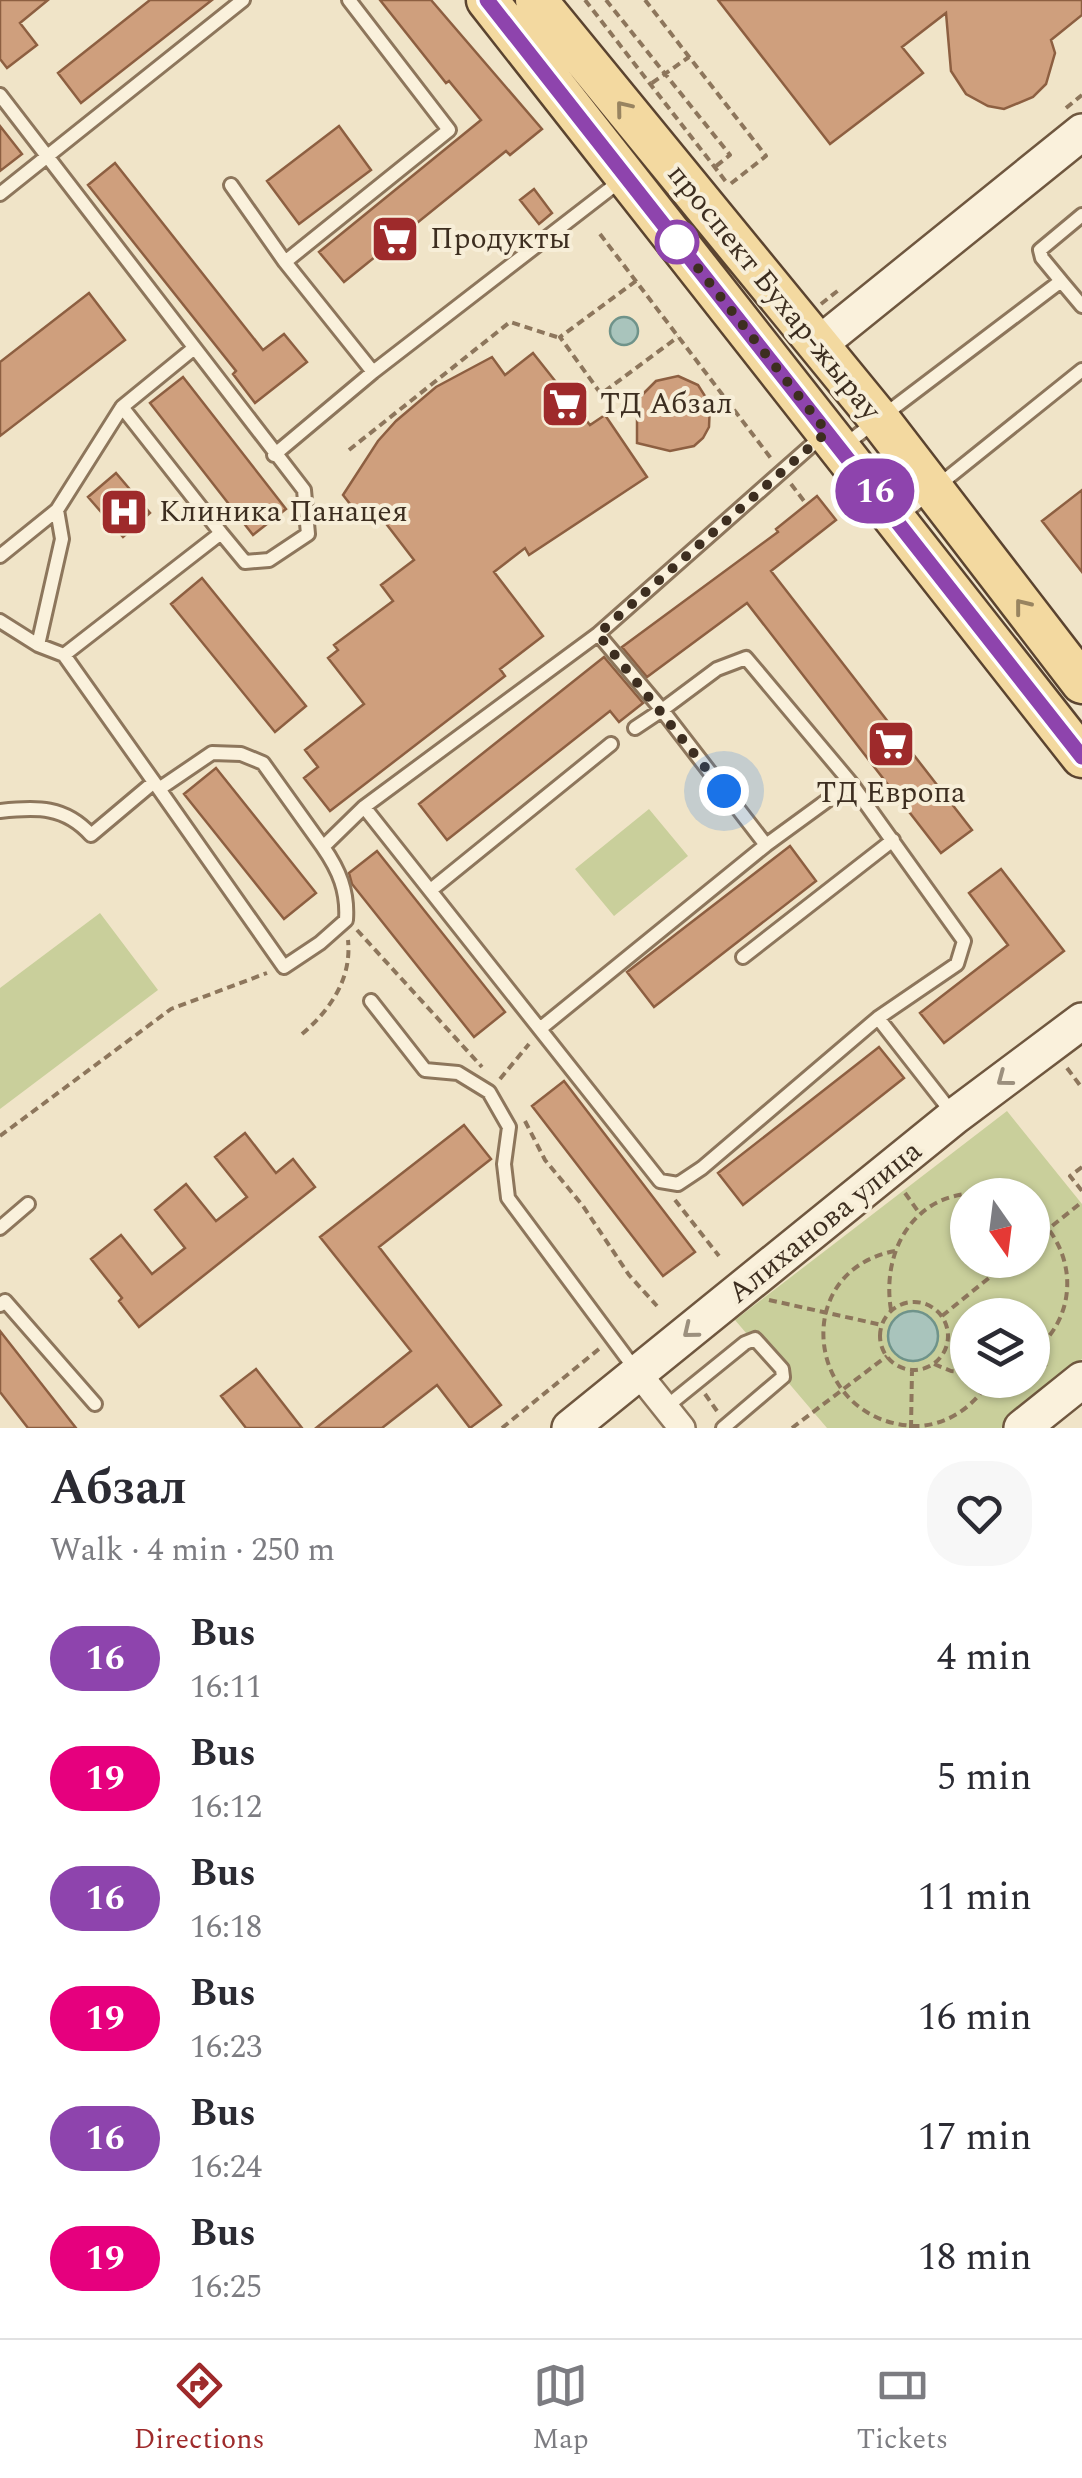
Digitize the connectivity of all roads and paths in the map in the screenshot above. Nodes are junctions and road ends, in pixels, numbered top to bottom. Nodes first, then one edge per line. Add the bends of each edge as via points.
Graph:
1 (243, 0) edge
2 (349, 0) edge
3 (487, 0) edge
4 (536, 0) edge
5 (593, 0) edge
6 (606, 0) edge
7 (645, 0) edge
8 (590, 7) dead end
9 (689, 57) junction
10 (666, 74) junction
11 (651, 84) dead end
12 (0, 94) edge
13 (703, 121) junction
14 (696, 126) dead end
15 (1082, 132) edge
16 (660, 152) junction
17 (46, 157) junction
18 (715, 167) dead end
19 (626, 177) junction
20 (231, 185) dead end
21 (729, 185) dead end
22 (0, 194) edge
23 (1082, 216) edge
24 (600, 234) dead end
25 (285, 262) junction
26 (1061, 280) junction
27 (636, 282) junction
28 (1077, 289) edge
29 (1082, 306) edge
30 (678, 337) junction
31 (560, 338) junction
32 (818, 346) junction
33 (193, 349) junction
34 (1082, 370) edge
35 (373, 372) junction
36 (122, 406) junction
37 (879, 419) junction
38 (833, 440) junction
39 (349, 450) dead end
40 (274, 455) junction
41 (782, 472) junction
42 (931, 490) junction
43 (804, 501) dead end
44 (57, 510) junction
45 (897, 518) junction
46 (221, 532) junction
47 (0, 556) edge
48 (0, 621) edge
49 (598, 634) junction
50 (38, 645) junction
51 (64, 655) junction
52 (1082, 683) edge
53 (662, 710) junction
54 (634, 728) dead end
55 (611, 744) dead end
56 (1081, 754) edge
57 (851, 783) junction
58 (157, 786) junction
59 (364, 807) junction
60 (0, 811) edge
61 (893, 840) junction
62 (766, 845) junction
63 (323, 846) junction
64 (432, 889) junction
65 (346, 920) junction
66 (743, 957) dead end
67 (284, 966) junction
68 (371, 1001) dead end
69 (878, 1018) junction
70 (1082, 1020) edge
71 (541, 1028) junction
72 (302, 1034) dead end
73 (1066, 1068) dead end
74 (498, 1082) dead end
75 (1082, 1088) edge
76 (955, 1116) junction
77 (0, 1136) edge
78 (1082, 1167) edge
79 (660, 1181) junction
80 (899, 1186) dead end
81 (1082, 1191) edge
82 (950, 1198) edge
83 (1082, 1202) edge
84 (28, 1204) dead end
85 (582, 1206) dead end
86 (920, 1214) junction
87 (0, 1228) edge
88 (1050, 1228) joint
89 (895, 1251) junction
90 (719, 1256) dead end
91 (989, 1278) edge
92 (759, 1298) dead end
93 (2, 1300) edge
94 (657, 1306) dead end
95 (891, 1310) junction
96 (825, 1313) junction
97 (942, 1316) junction
98 (882, 1325) junction
99 (1050, 1336) edge
100 (611, 1339) junction
101 (886, 1356) junction
102 (933, 1364) junction
103 (912, 1370) junction
104 (950, 1371) edge
105 (638, 1374) junction
106 (1082, 1380) edge
107 (840, 1392) junction
108 (977, 1398) edge
109 (95, 1404) dead end
110 (666, 1407) junction
111 (911, 1427) edge
112 (502, 1428) edge
113 (570, 1428) edge
114 (682, 1428) edge
115 (722, 1428) edge
116 (792, 1428) edge
117 (1022, 1428) edge

1 - 17 lane
2 - 25 lane via 449,130
3 - 19 main road, проспект Бухар-жырау
16 -> 4 main road, проспект Бухар-жырау
5 - 8 path
6 - 10 path
7 - 9 path
9 - 10 path
9 - 21 path via 766,156
10 - 11 path
10 - 13 path
12 - 17 lane
13 - 14 path
13 - 18 path via 730,155
15 - 32 street
16 - 19 street
16 - 32 main road, проспект Бухар-жырау
17 - 22 lane
17 - 33 lane
19 - 35 lane
19 - 38 main road, проспект Бухар-жырау
20 - 25 lane
23 - 26 lane via 1040,250
24 - 27 path
25 - 35 lane
26 - 28 lane
26 - 37 lane
27 - 30 path
27 - 31 path
28 - 29 lane
30 - 31 path via 601,394
30 - 41 path
31 - 39 path via 510,322
32 - 37 main road, проспект Бухар-жырау
33 - 36 lane
33 - 40 lane
34 - 42 lane
35 - 40 lane
36 - 44 lane
36 - 46 lane
37 - 38 lane
37 - 42 main road, проспект Бухар-жырау
38 - 41 lane
38 - 45 main road, проспект Бухар-жырау
40 - 46 lane via 304,490 308,534 270,560 246,562
41 - 43 path
41 - 49 lane
42 - 45 lane
52 -> 42 main road, проспект Бухар-жырау
44 - 47 lane
44 - 50 lane via 62,539
45 - 56 main road, проспект Бухар-жырау
46 - 51 lane
48 - 50 lane
49 - 53 lane
49 - 59 lane
50 - 51 lane
51 - 58 lane
53 - 54 lane
53 - 57 lane via 717,669 746,658
53 - 62 lane
55 - 64 lane
57 - 61 lane
57 - 62 lane
58 - 60 lane via 91,835 64,812
58 - 63 lane via 212,753 241,754 263,764
58 - 67 lane
59 - 63 lane
59 - 64 lane
61 - 66 lane
61 - 69 lane via 964,941 956,964
62 - 71 lane
63 - 65 lane via 342,881
64 - 71 lane
65 - 67 lane
65 - 72 path via 344,980
67 - 77 path via 171,1008
68 - 100 lane via 425,1070 458,1073 489,1092 510,1127 508,1198
69 - 76 lane
69 - 79 lane via 702,1168 678,1184
70 -> 76 street, Алиханова улица
71 - 74 path
71 - 79 lane
73 - 75 path
76 -> 105 street, Алиханова улица
78 - 81 path via 1070,1176
79 - 90 path
80 - 86 path
82 - 86 path
83 - 88 path
84 - 87 lane
85 - 94 path
86 - 89 path
88 - 99 path via 1067,1264 1069,1287
89 - 95 path
89 - 96 path via 855,1268
91 - 97 path
92 - 96 path
93 - 109 lane
95 - 97 path via 923,1303
95 - 98 path
96 - 98 path
96 - 107 path via 826,1360
97 - 102 path via 948,1338
98 - 101 path
100 - 105 lane
100 - 112 path
101 - 103 path
101 - 107 path
102 - 103 path
102 - 104 path
103 - 111 path
105 - 110 street
105 - 113 street, Алиханова улица
106 - 117 street
107 - 111 path via 869,1417
107 - 116 path
108 - 111 path via 954,1416
110 - 114 street
110 - 115 lane via 755,1339 783,1377

